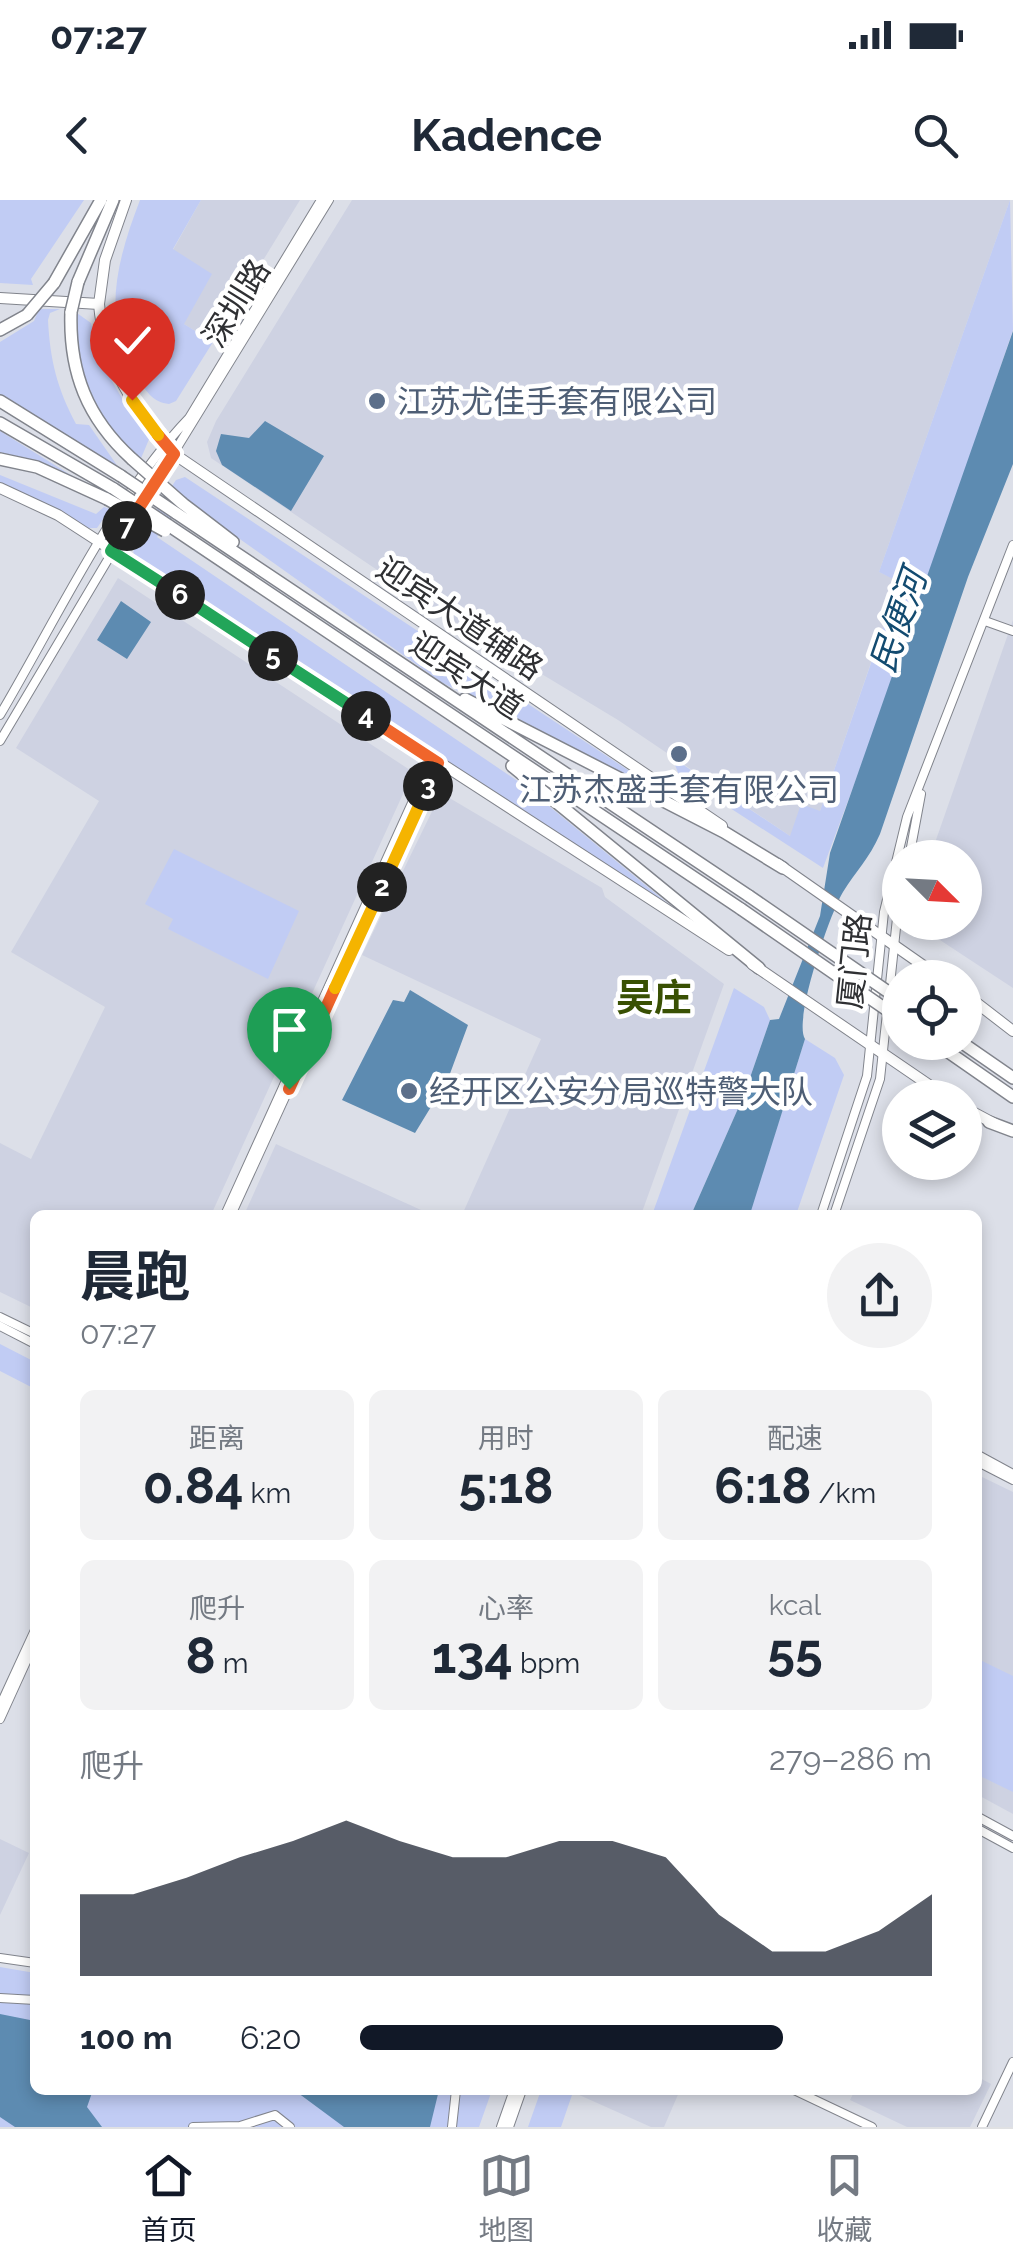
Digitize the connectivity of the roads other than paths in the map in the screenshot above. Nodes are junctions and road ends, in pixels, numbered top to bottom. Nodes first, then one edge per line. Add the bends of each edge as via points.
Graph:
1 (102, 200) edge
2 (113, 200) edge
3 (126, 200) edge
4 (321, 200) edge
5 (329, 200) edge
6 (0, 298) edge
7 (99, 304) junction
8 (0, 330) edge
9 (0, 401) edge
10 (0, 423) edge
11 (164, 444) junction
12 (174, 454) junction
13 (0, 459) edge
14 (0, 488) edge
15 (110, 494) junction
16 (173, 518) junction
17 (100, 544) junction
18 (1013, 545) edge
19 (111, 551) junction
20 (985, 620) junction
21 (1013, 631) edge
22 (407, 668) junction
23 (409, 689) junction
24 (0, 716) edge
25 (0, 741) edge
26 (435, 761) junction
27 (923, 785) junction
28 (912, 840) edge
29 (783, 868) junction
30 (881, 933) junction
31 (892, 941) junction
32 (890, 960) edge
33 (917, 960) edge
34 (759, 968) junction
35 (882, 988) edge
36 (882, 1007) edge
37 (982, 1007) edge
38 (1013, 1031) edge
39 (871, 1046) junction
40 (882, 1054) joint
41 (982, 1056) edge
42 (891, 1060) edge
43 (959, 1060) edge
44 (1009, 1075) edge
45 (921, 1080) edge
46 (1013, 1097) edge
47 (982, 1118) edge
48 (989, 1122) joint
49 (1013, 1132) edge
50 (230, 1210) edge
51 (823, 1210) edge
52 (836, 1210) edge
53 (0, 1317) edge
54 (0, 1326) edge
55 (30, 1332) edge
56 (30, 1341) edge
57 (982, 1461) edge
58 (1013, 1477) edge
59 (30, 1641) edge
60 (30, 1653) edge
61 (0, 1706) edge
62 (0, 1718) edge
63 (982, 1819) edge
64 (982, 1831) edge
65 (1013, 1836) edge
66 (1013, 1848) edge
67 (0, 1958) edge
68 (30, 1962) edge
69 (0, 1998) edge
70 (30, 2000) edge
71 (1013, 2062) edge
72 (455, 2095) edge
73 (512, 2095) edge
74 (520, 2095) edge
75 (805, 2095) edge
76 (193, 2127) edge
77 (290, 2127) edge
78 (452, 2127) edge
79 (500, 2127) edge
80 (508, 2127) edge
81 (872, 2127) edge
82 (982, 2127) edge

1 - 8 highway, bridge via 54,283 27,315
2 - 16 highway, bridge via 78,282 72,312 75,375 83,397
3 - 7 main road, 迎宾大道辅路 via 105,260
4 - 11 street, 深圳路 via 189,418
5 - 12 street, 深圳路
6 - 7 main road
7 - 11 main road, 迎宾大道辅路 via 106,355
9 - 16 highway, 迎宾大道, bridge via 121,476
10 - 15 highway, 迎宾大道
11 - 12 main road, 迎宾大道辅路
11 - 17 street, 深圳路
12 - 19 street, 深圳路
12 - 29 main road, 迎宾大道辅路
13 - 15 highway
14 - 17 main road
15 - 16 highway, 迎宾大道, bridge
16 - 22 highway, 迎宾大道 via 295,590
16 - 23 highway, 迎宾大道
17 - 19 main road
17 - 24 street, 深圳路
18 - 20 street
19 - 25 street, 深圳路
19 - 26 main road
20 - 21 street
20 - 27 street
22 - 29 highway
22 - 35 highway, 迎宾大道, bridge
23 - 34 highway via 559,801
23 - 36 highway, 迎宾大道, bridge
26 - 34 main road
26 - 50 street
27 - 28 street
27 - 30 street, 厦门路 via 908,817
29 - 30 main road, 迎宾大道辅路
30 - 31 main road, 迎宾大道辅路
30 - 39 street, 厦门路
31 - 32 street, 厦门路
31 - 33 main road, 迎宾大道辅路
34 - 39 main road
37 - 38 main road
39 - 40 main road
39 - 51 street, 厦门路 via 859,1107
40 - 52 street, 厦门路 via 869,1117
41 - 44 highway
42 - 45 main road
43 - 46 highway
47 - 48 main road
48 - 49 highway
53 - 55 street
54 - 56 street
57 - 58 street
59 - 61 street
60 - 62 street
63 - 65 street
64 - 66 street
67 - 68 street
69 - 70 street
71 - 82 street
72 - 78 street
73 - 79 street
74 - 80 street
75 - 81 street
76 - 77 street via 240,2126 275,2115

